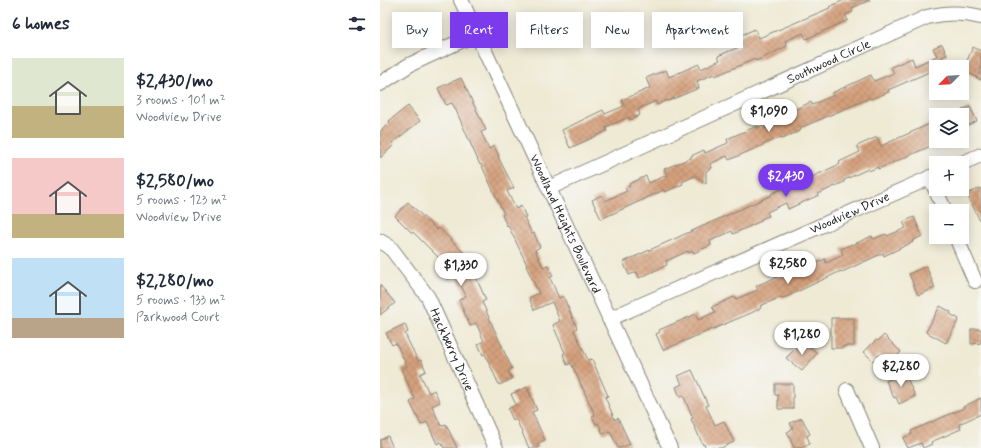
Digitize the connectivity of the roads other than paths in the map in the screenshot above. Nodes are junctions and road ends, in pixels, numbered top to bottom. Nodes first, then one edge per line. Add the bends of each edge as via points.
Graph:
1 (461, 0) edge
2 (466, 12) edge
3 (981, 17) edge
4 (450, 46) edge
5 (483, 48) edge
6 (380, 84) edge
7 (981, 155) edge
8 (969, 160) edge
9 (929, 178) edge
10 (549, 188) junction
11 (380, 241) edge
12 (959, 244) edge
13 (975, 281) dead end
14 (609, 320) junction
15 (847, 390) dead end
16 (496, 448) edge
17 (670, 448) edge
18 (872, 448) edge

1 - 2 street, Woodland Heights Boulevard
3 - 10 street, Southwood Circle via 962,13 927,17
4 - 6 street via 409,65
5 - 10 street, Woodland Heights Boulevard
7 - 8 street
9 - 14 street, Woodview Drive
10 - 14 street, Woodland Heights Boulevard
11 - 16 street, Hackberry Drive via 390,247 428,297
12 - 13 street
14 - 17 street, Woodland Heights Boulevard
15 - 18 street

